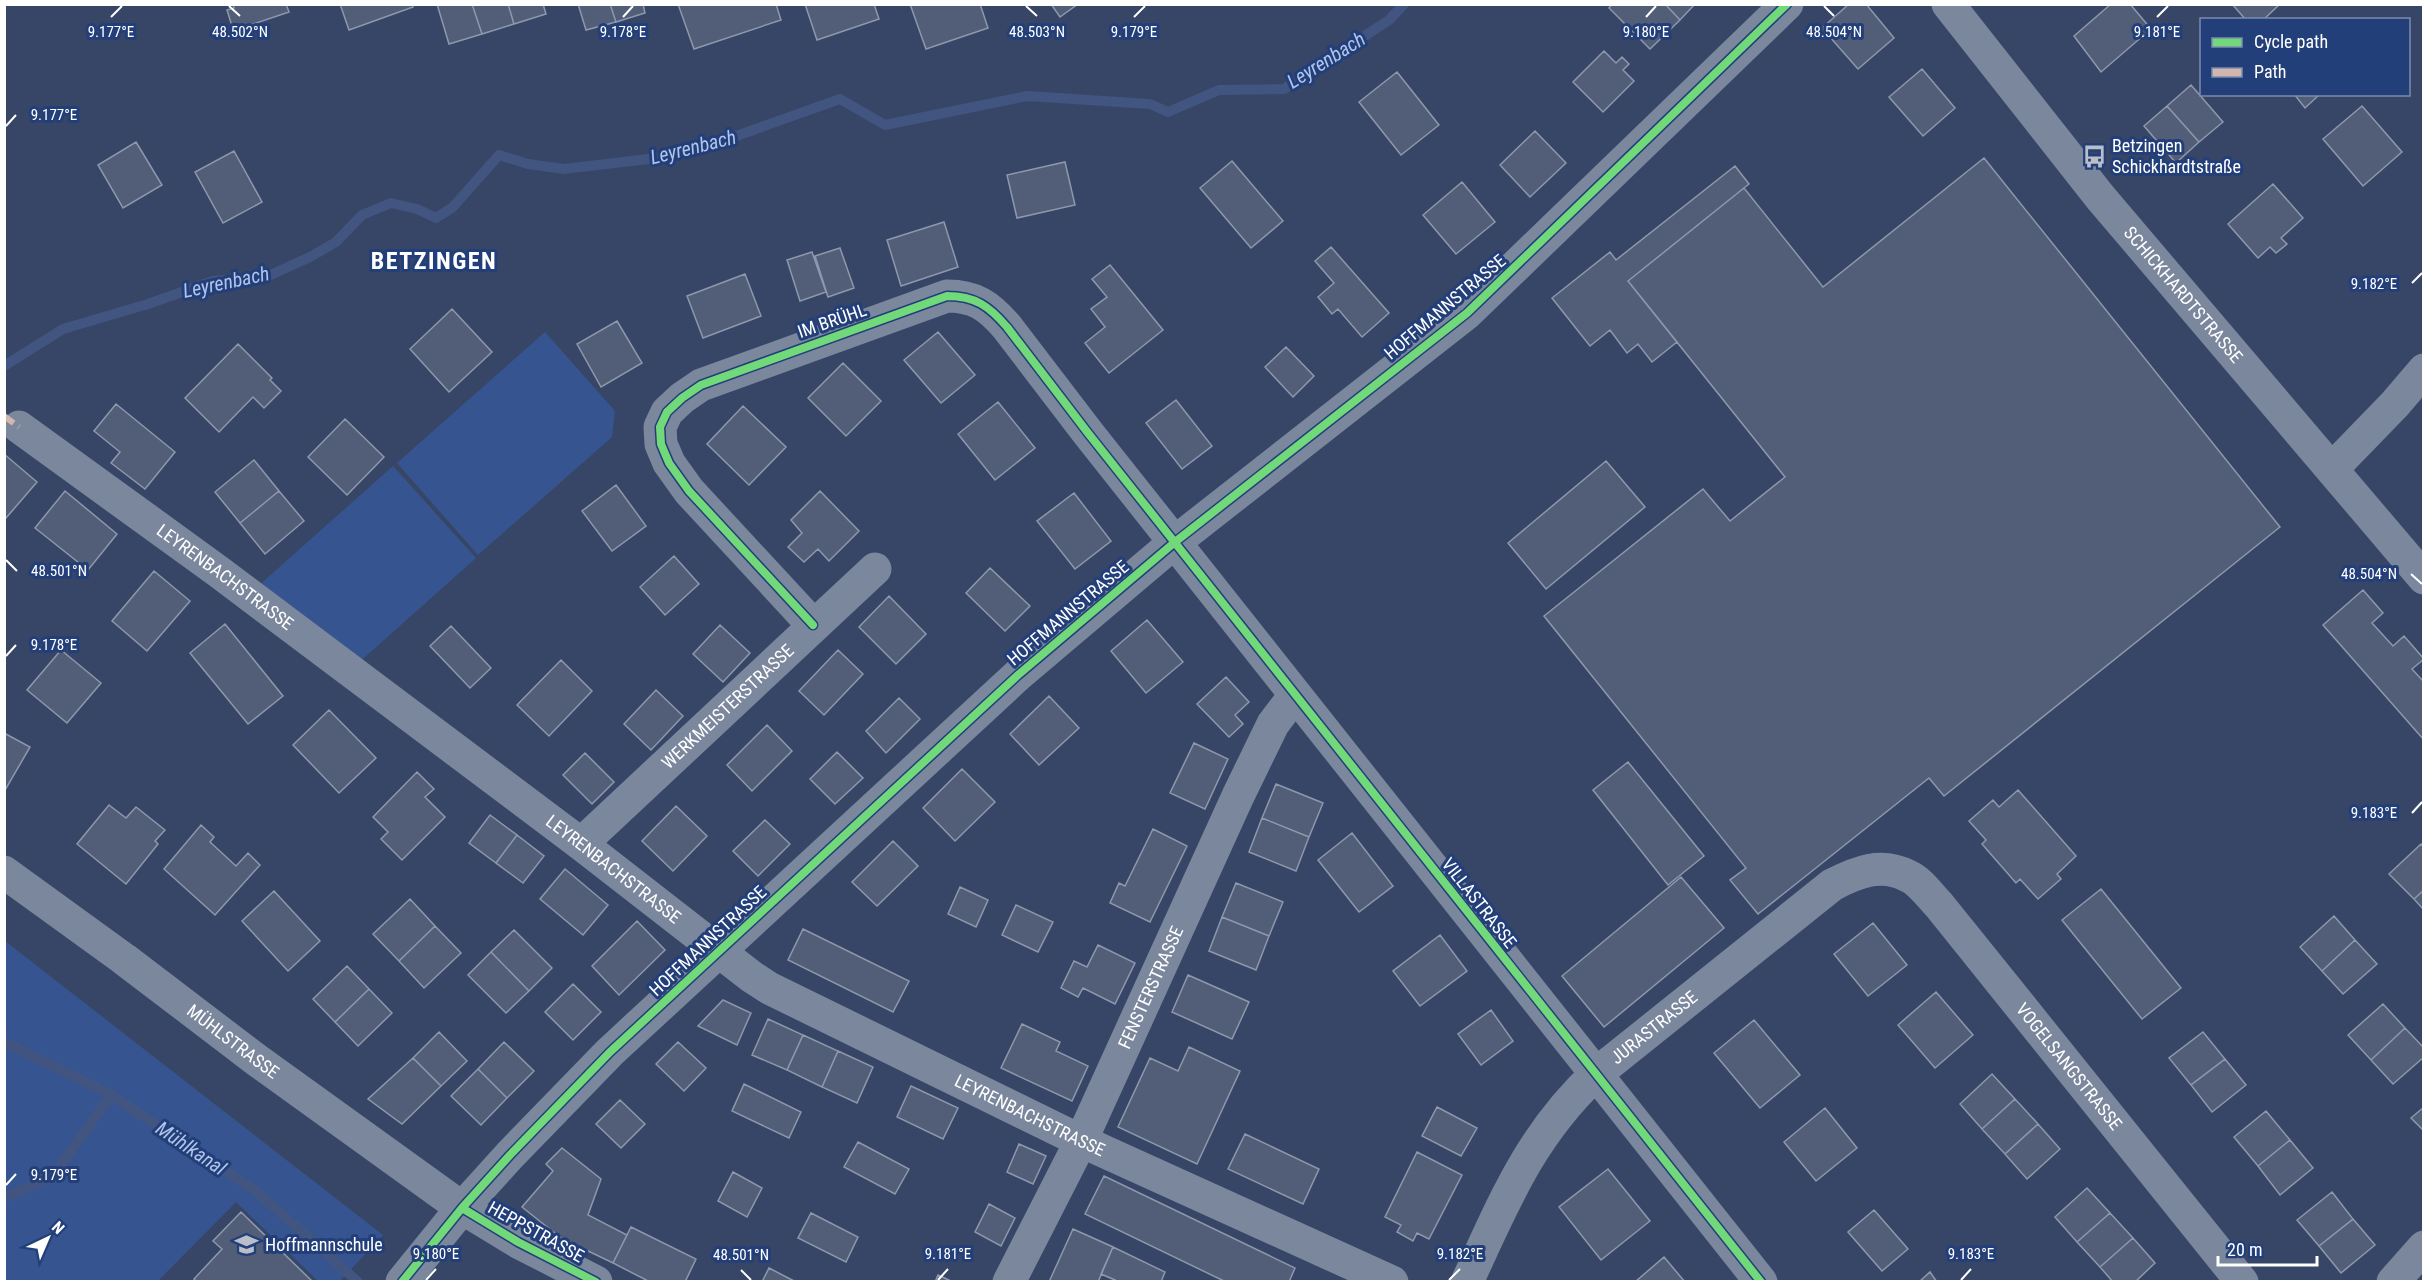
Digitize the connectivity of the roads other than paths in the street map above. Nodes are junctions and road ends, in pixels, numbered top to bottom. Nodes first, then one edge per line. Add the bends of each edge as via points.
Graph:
1 (1787, 4) edge
2 (1948, 4) edge
3 (2424, 370) edge
4 (19, 427) dead end
5 (2332, 470) junction
6 (1175, 542) junction
7 (875, 568) dead end
8 (2424, 578) edge
9 (813, 625) junction
10 (1295, 695) junction
11 (581, 844) junction
12 (1885, 868) joint
13 (4, 872) edge
14 (719, 950) junction
15 (1596, 1074) junction
16 (1081, 1141) junction
17 (462, 1208) junction
18 (2424, 1247) edge
19 (404, 1279) edge
20 (596, 1281) edge
21 (1009, 1281) edge
22 (1392, 1281) edge
23 (1467, 1281) edge
24 (1761, 1281) edge
25 (2242, 1281) edge
26 (2392, 1281) edge

1 - 6 street, HOFFMANNSTRASSE via 1467,313
2 - 5 street, SCHICKHARDTSTRASSE via 2077,170
3 - 5 street
4 - 11 street, LEYRENBACHSTRASSE
5 - 8 street, SCHICKHARDTSTRASSE
6 - 9 street, IM BRÜHL via 994,312 979,300 947,296 701,385 667,412 660,427 661,444 669,463 685,485
6 - 10 street, VILLASTRASSE
6 - 14 street, HOFFMANNSTRASSE via 1026,667
7 - 9 street, WERKMEISTERSTRASSE
9 - 11 street, WERKMEISTERSTRASSE
10 - 15 street, VILLASTRASSE
10 - 16 street, FENSTERSTRASSE via 1273,724 1238,796
11 - 14 street, LEYRENBACHSTRASSE
12 - 15 street, JURASTRASSE via 1858,872 1832,885
12 - 25 street, VOGELSANGSTRASSE via 1910,876 1939,905
13 - 17 street, MÜHLSTRASSE
14 - 16 street, LEYRENBACHSTRASSE via 770,988
14 - 17 street, HOFFMANNSTRASSE via 610,1052
15 - 23 street, JURASTRASSE via 1532,1149
15 - 24 street, VILLASTRASSE
16 - 21 street, FENSTERSTRASSE
16 - 22 street, LEYRENBACHSTRASSE
17 - 19 street, HOFFMANNSTRASSE
17 - 20 street, HEPPSTRASSE via 518,1242
18 - 26 street

